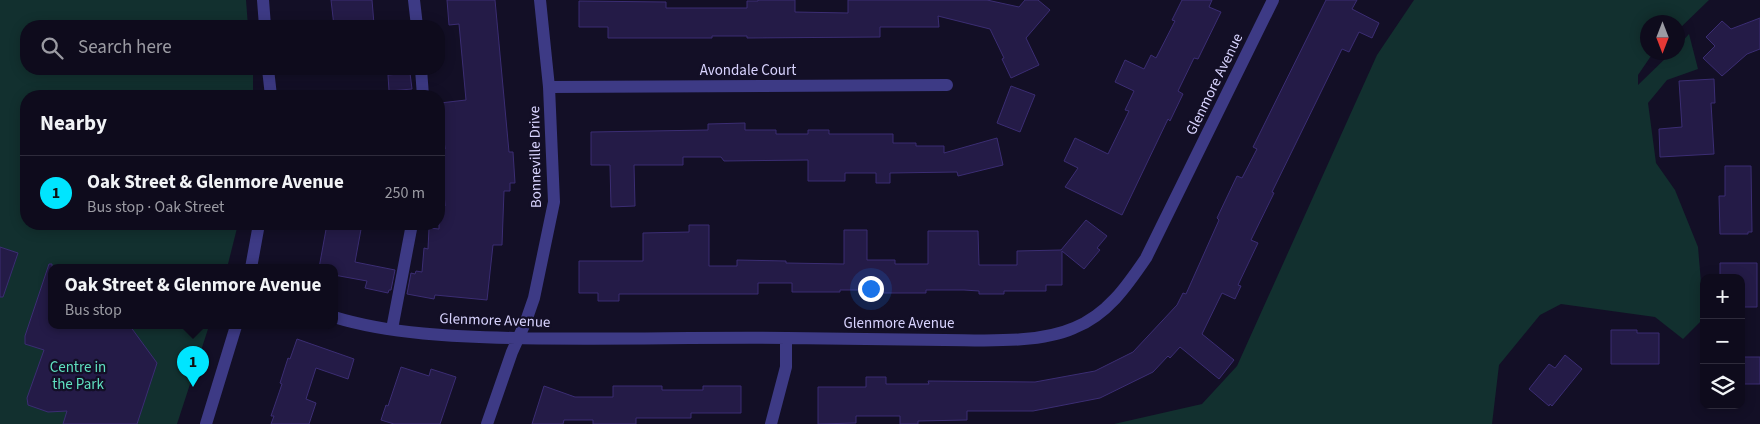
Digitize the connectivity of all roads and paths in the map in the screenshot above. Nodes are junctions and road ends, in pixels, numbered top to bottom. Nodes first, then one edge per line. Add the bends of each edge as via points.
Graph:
1 (262, 0) edge
2 (414, 0) edge
3 (540, 0) edge
4 (1273, 0) edge
5 (264, 20) edge
6 (416, 20) edge
7 (269, 75) edge
8 (421, 75) edge
9 (947, 85) dead end
10 (549, 87) junction
11 (270, 90) edge
12 (423, 90) edge
13 (258, 230) edge
14 (411, 230) edge
15 (252, 264) edge
16 (338, 318) edge
17 (235, 329) edge
18 (392, 329) junction
19 (519, 338) junction
20 (786, 338) junction
21 (206, 424) edge
22 (487, 424) edge
23 (771, 424) edge

1 - 5 street
2 - 6 street
3 - 10 street, Bonneville Drive
4 - 20 street, Glenmore Avenue via 1146,258 1125,289 1102,312 1074,329 1036,338
7 - 11 street
8 - 12 street
9 - 10 street, Avondale Court
10 - 19 street, Bonneville Drive via 554,202 534,298
13 - 15 street
14 - 18 street
16 - 18 street, Glenmore Avenue
17 - 21 street
18 - 19 street, Glenmore Avenue via 459,337
19 - 20 street, Glenmore Avenue
19 - 22 street, Bonneville Drive
20 - 23 street via 786,367

